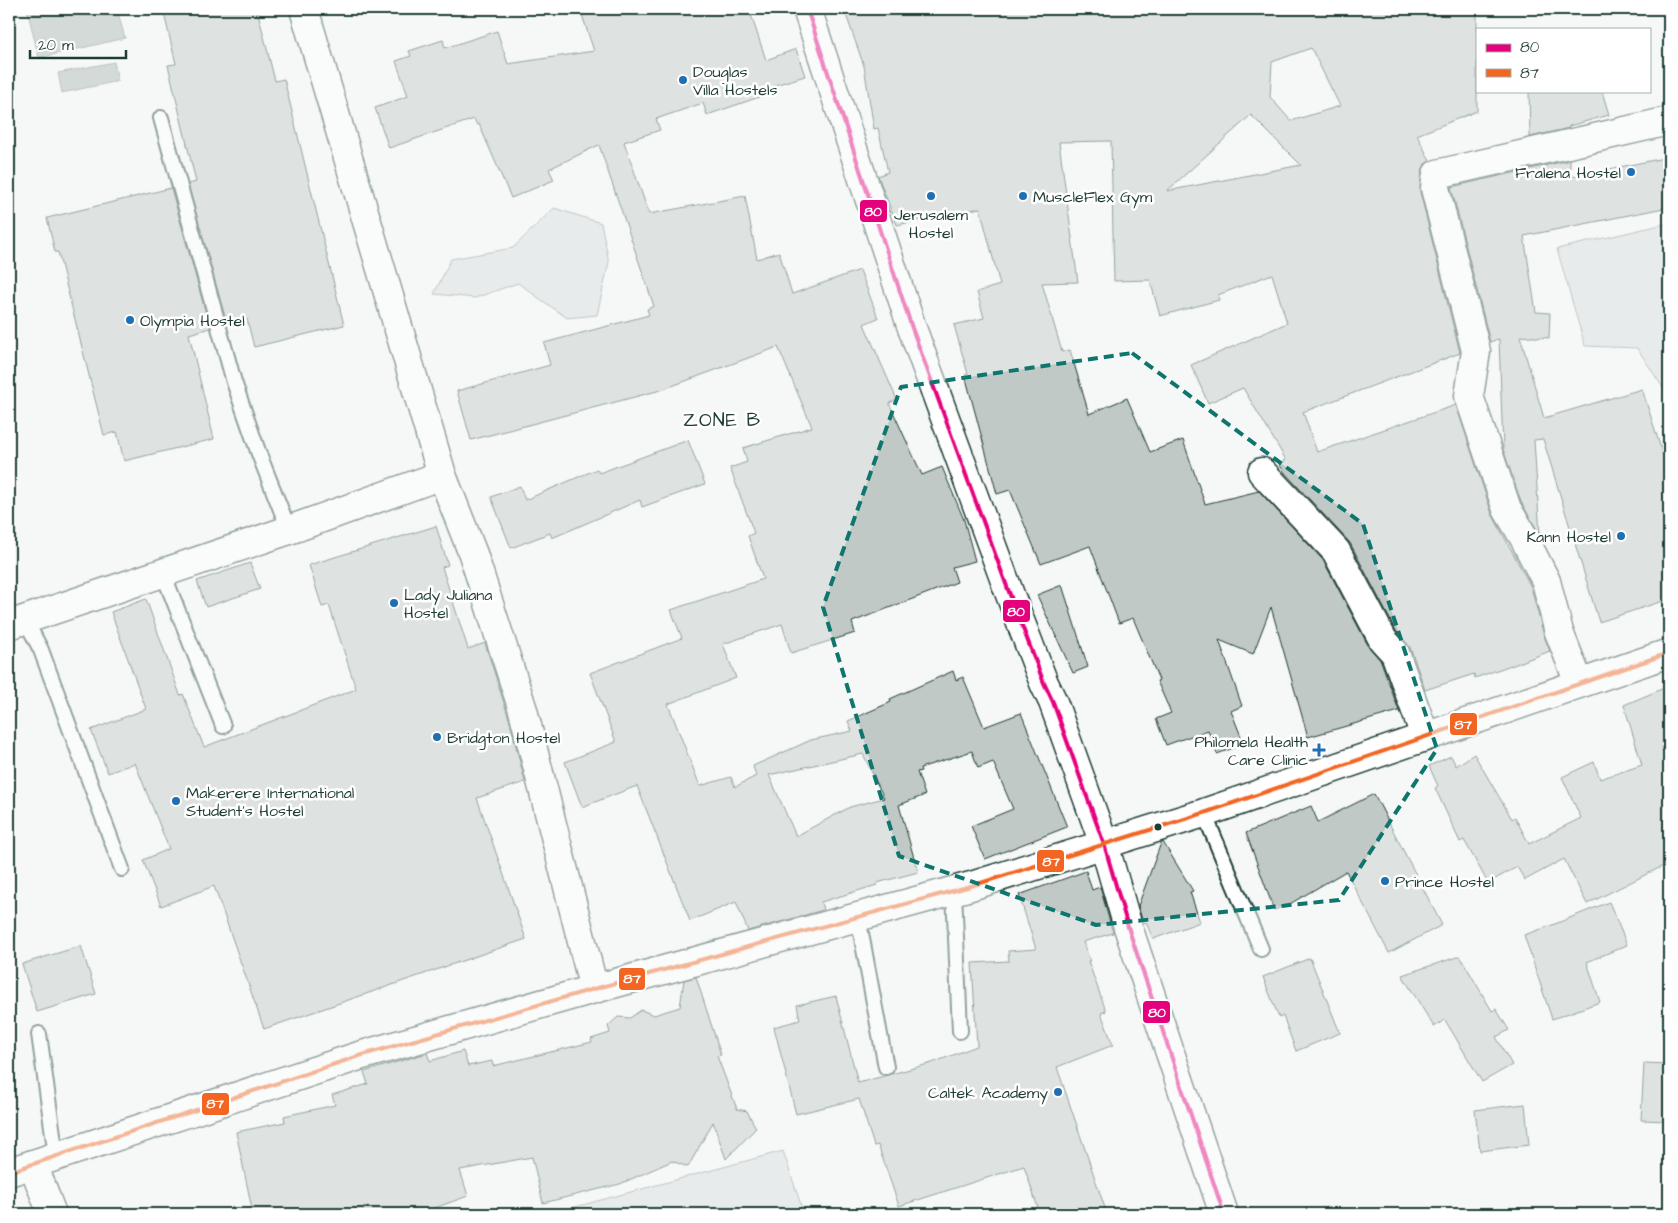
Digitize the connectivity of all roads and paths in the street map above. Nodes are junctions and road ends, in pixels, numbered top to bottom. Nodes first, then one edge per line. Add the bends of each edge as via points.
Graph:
1 (304, 9) edge
2 (807, 9) edge
3 (161, 118) dead end
4 (1669, 121) edge
5 (1262, 472) dead end
6 (442, 476) junction
7 (290, 530) junction
8 (162, 573) junction
9 (17, 622) edge
10 (1669, 653) edge
11 (1579, 683) junction
12 (222, 726) dead end
13 (1425, 736) junction
14 (1204, 813) junction
15 (1104, 844) junction
16 (122, 869) dead end
17 (954, 891) junction
18 (858, 917) junction
19 (1261, 949) dead end
20 (594, 989) junction
21 (960, 1031) dead end
22 (39, 1034) dead end
23 (886, 1067) dead end
24 (33, 1164) edge
25 (52, 1214) edge
26 (1224, 1214) edge

1 - 6 street
2 - 15 street via 912,328
3 - 7 lane via 234,382
4 - 11 street via 1437,174 1435,188 1476,352 1469,396 1508,510 1546,581 1559,632
5 - 13 street via 1336,551 1383,640 1395,653
6 - 7 street
6 - 20 street via 473,554 523,710
7 - 8 street
8 - 9 street
8 - 12 lane
9 - 16 lane via 42,650
10 - 11 street
11 - 13 street
13 - 14 street
14 - 15 street
14 - 19 lane
15 - 17 street
15 - 26 street via 1128,927
17 - 18 street
17 - 21 lane
18 - 20 street
18 - 23 lane
20 - 24 street via 359,1056
22 - 24 lane
24 - 25 street

